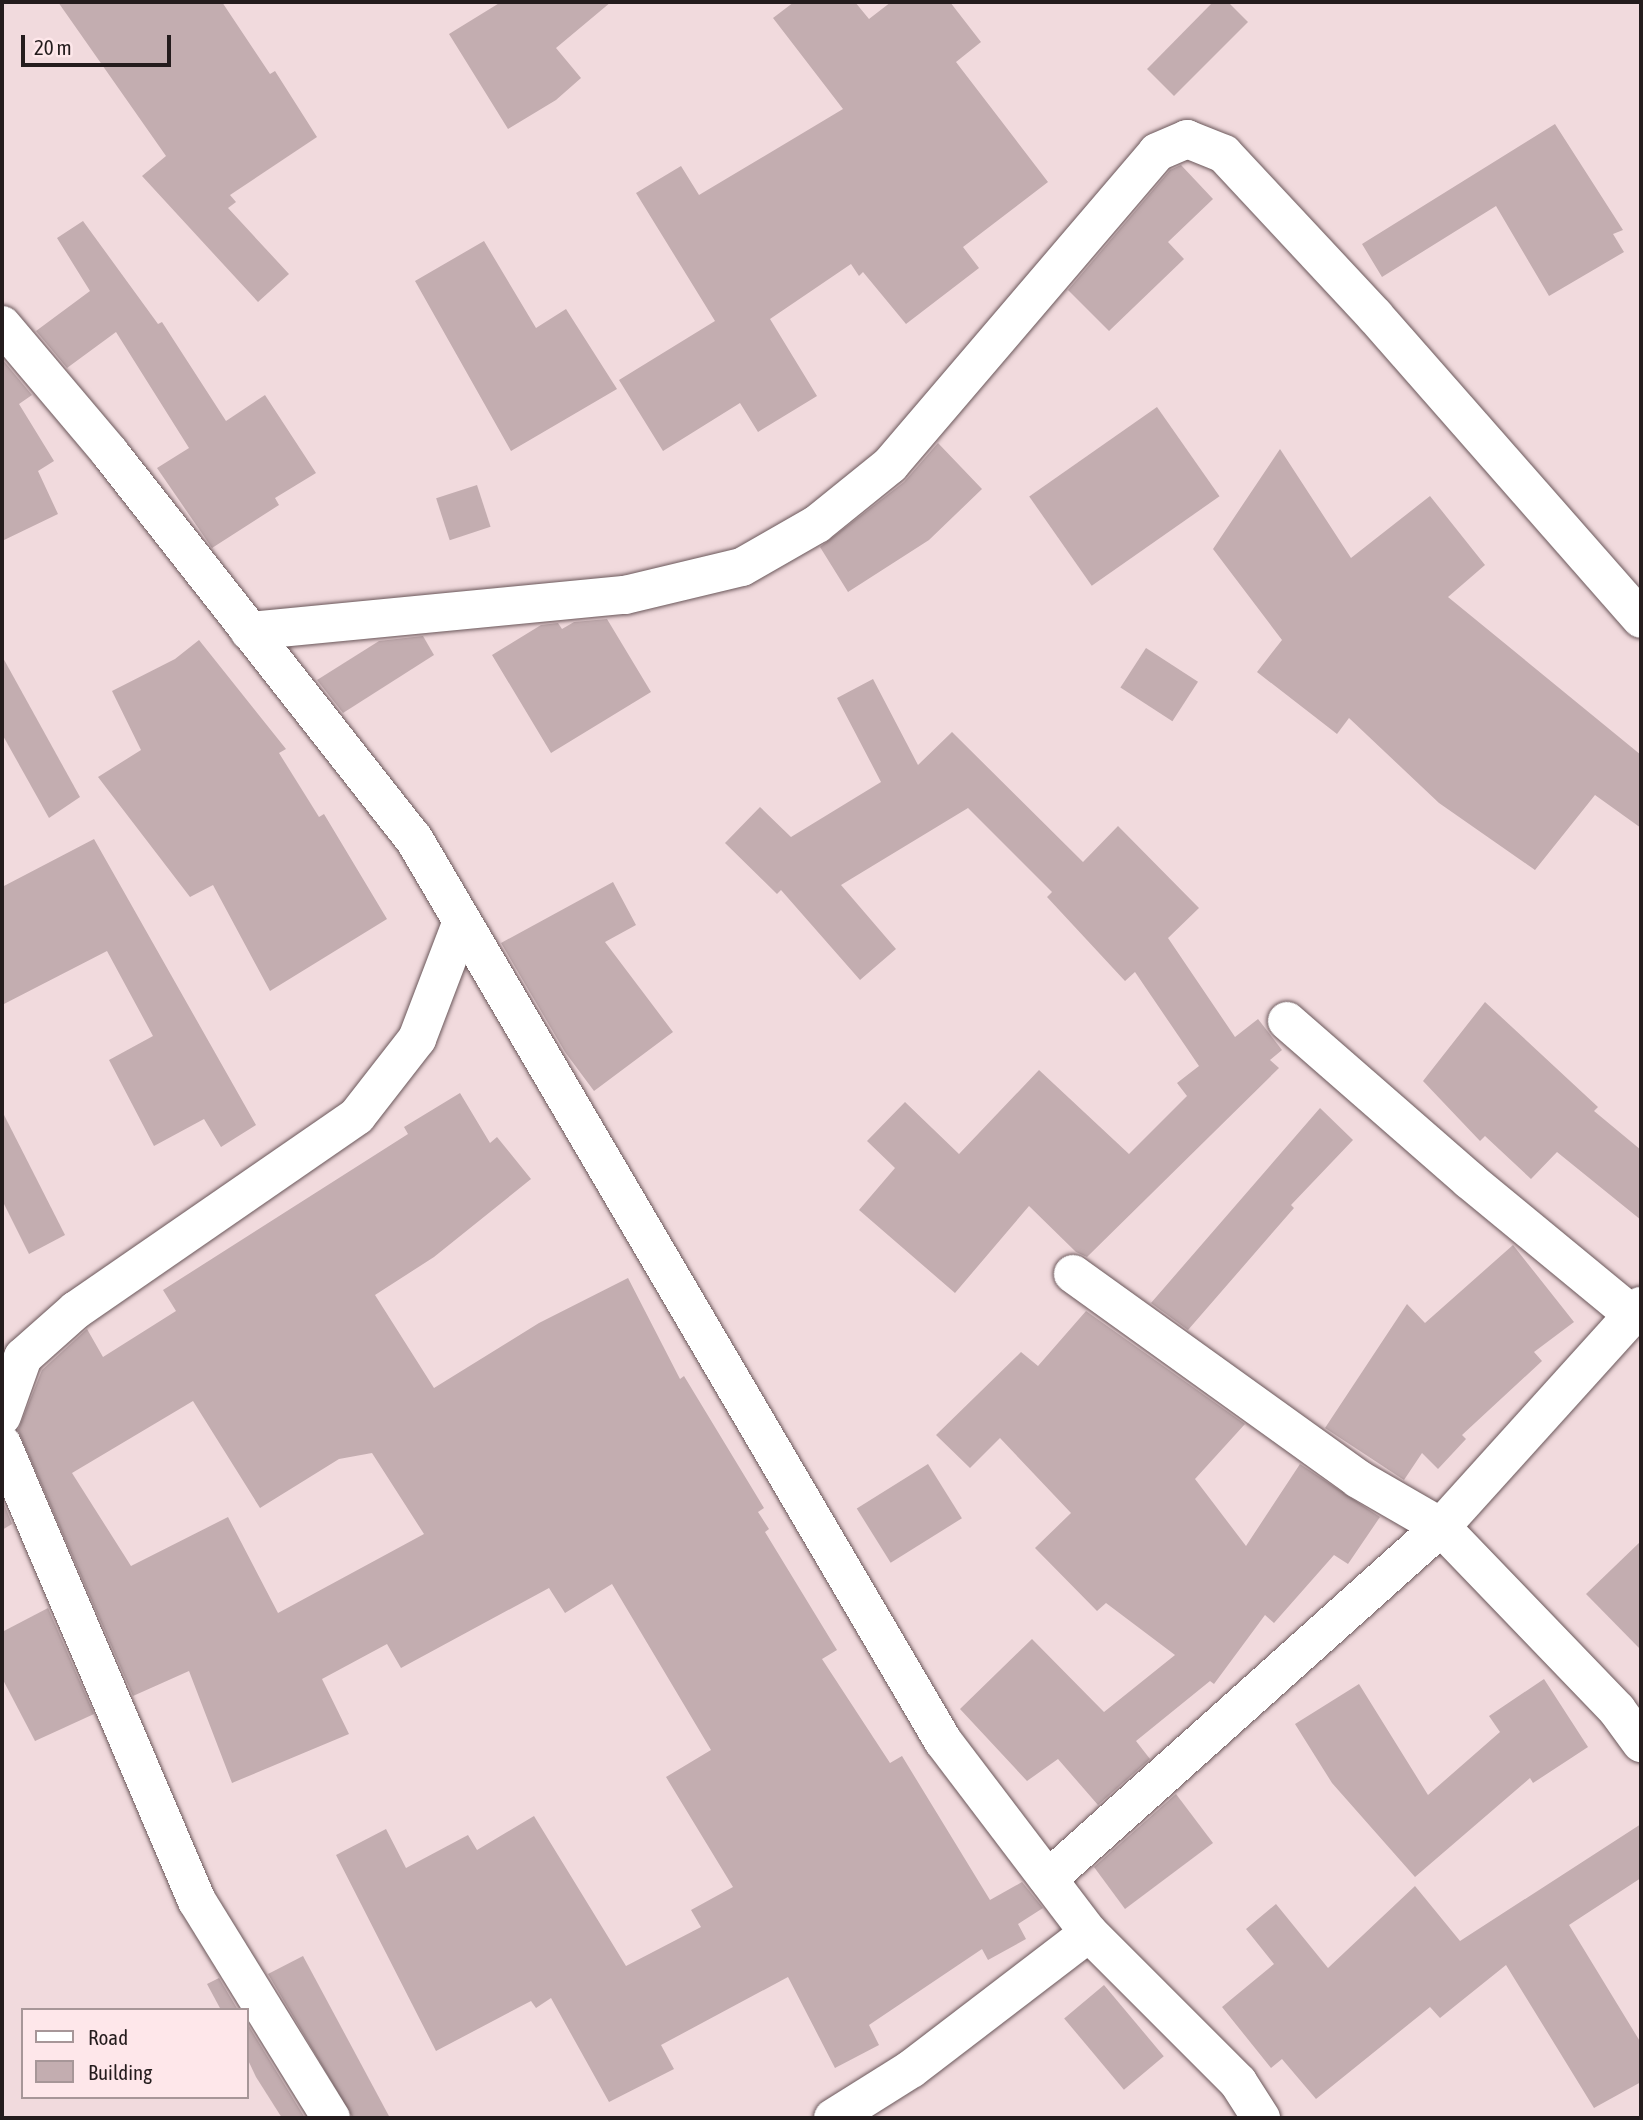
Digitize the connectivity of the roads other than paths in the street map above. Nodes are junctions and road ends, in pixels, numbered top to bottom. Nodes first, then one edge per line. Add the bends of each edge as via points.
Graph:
1 (2, 325) edge
2 (1641, 619) edge
3 (250, 631) junction
4 (463, 921) junction
5 (1287, 1021) dead end
6 (1073, 1273) dead end
7 (1637, 1311) edge
8 (2, 1416) edge
9 (2, 1444) edge
10 (1441, 1527) junction
11 (1641, 1743) edge
12 (1048, 1879) junction
13 (1089, 1933) junction
14 (331, 2118) edge
15 (833, 2118) edge
16 (1261, 2118) edge

1 - 3 street
2 - 3 street via 1376,316 1224,154 1187,139 1157,152 890,465 817,524 742,567 625,596
3 - 4 street via 414,839
4 - 8 street via 417,1039 357,1116 76,1310 23,1357
4 - 12 street via 943,1741
5 - 7 street via 1469,1180
6 - 10 street via 1358,1479
7 - 10 street
9 - 14 street via 197,1901
10 - 11 street via 1617,1710
10 - 12 street
12 - 13 street
13 - 15 street via 911,2069
13 - 16 street via 1238,2082

